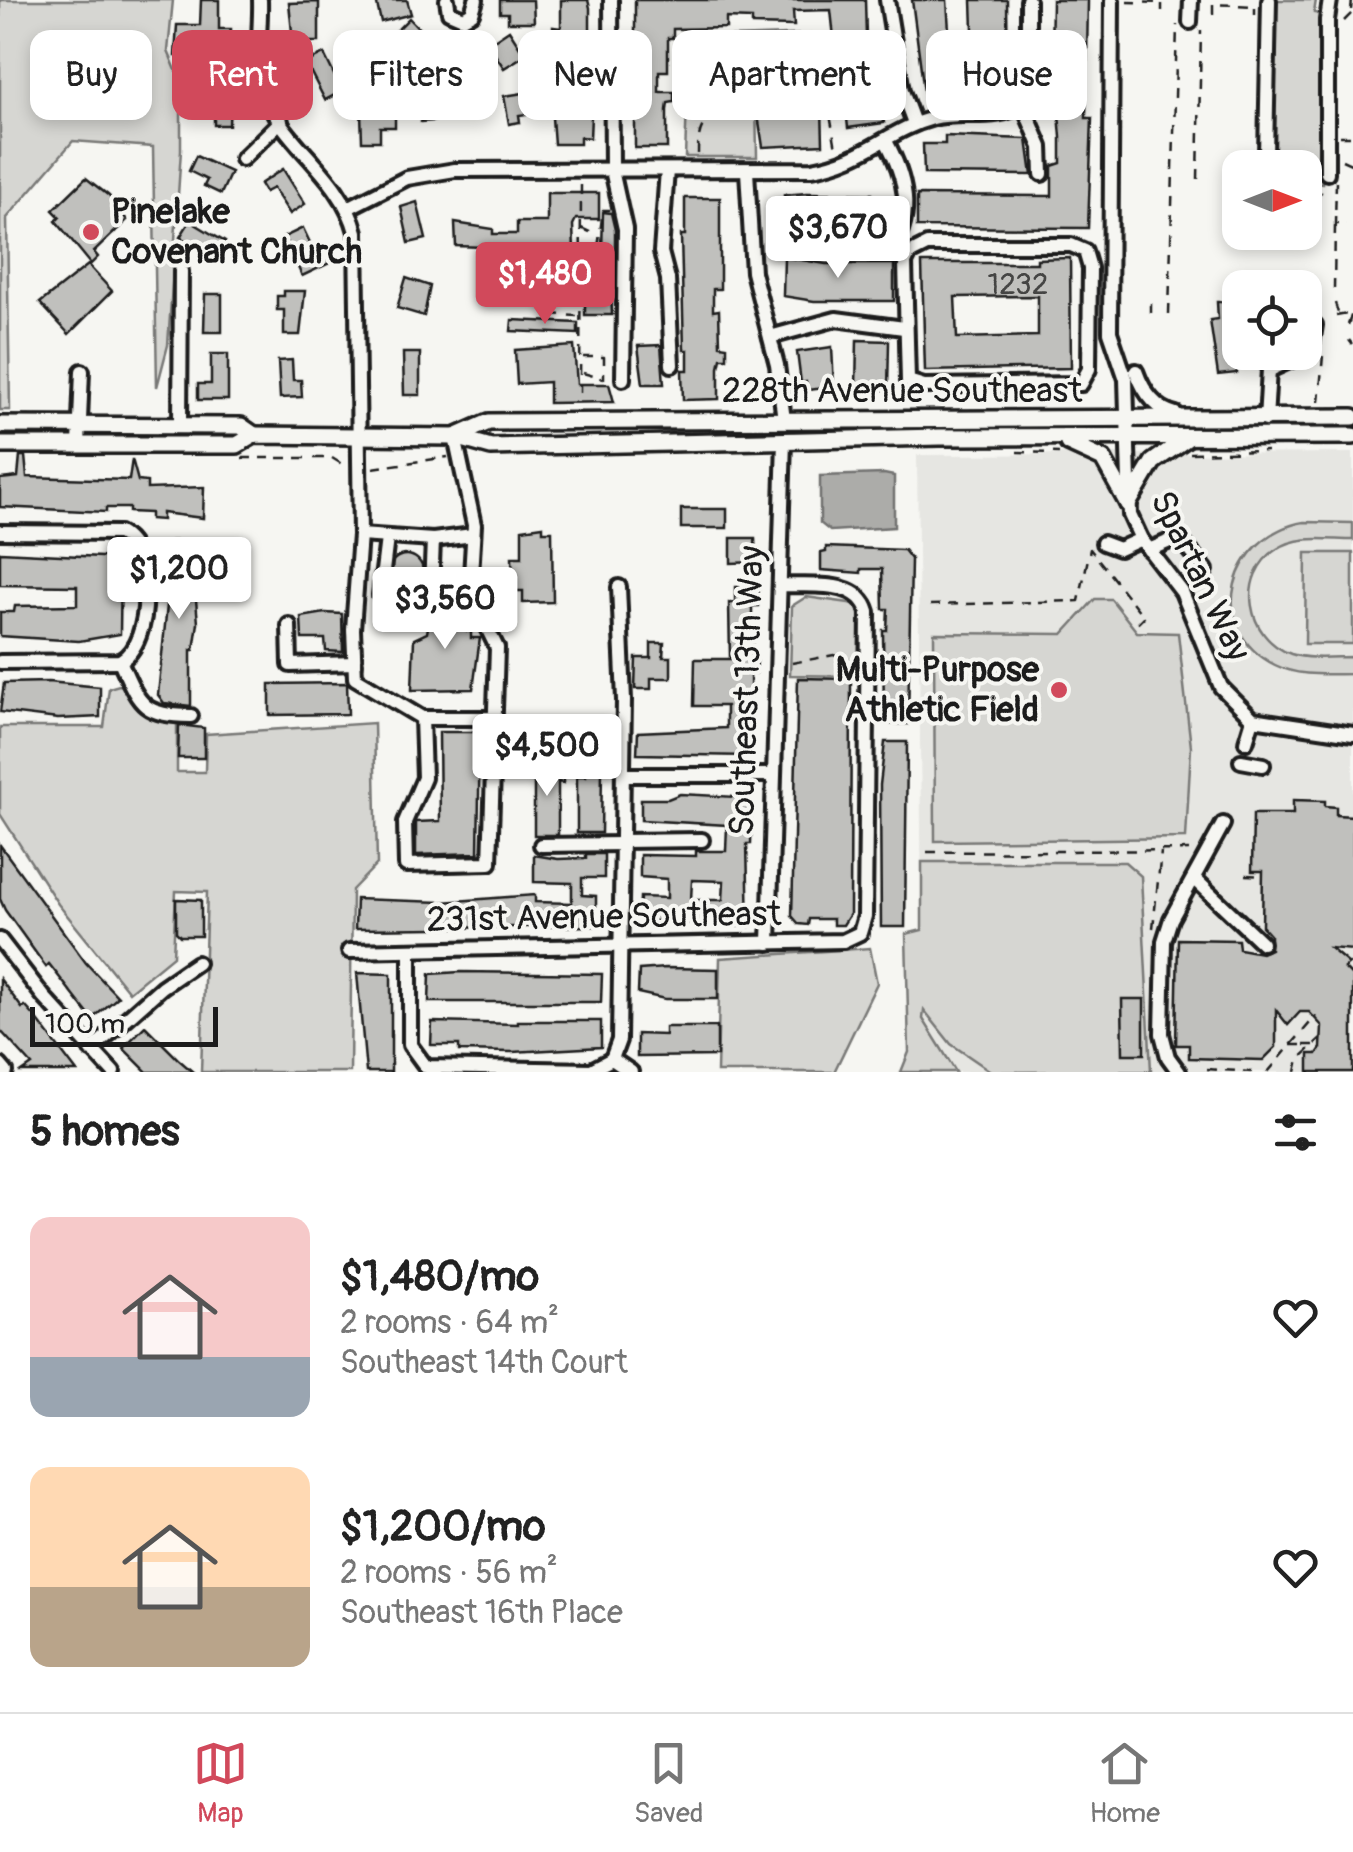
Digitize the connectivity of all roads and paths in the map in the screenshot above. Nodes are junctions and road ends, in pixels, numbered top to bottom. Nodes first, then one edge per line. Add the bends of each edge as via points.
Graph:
1 (260, 0) edge
2 (446, 0) edge
3 (476, 0) edge
4 (611, 0) edge
5 (887, 0) edge
6 (1028, 0) edge
7 (1191, 0) edge
8 (1269, 0) edge
9 (1330, 0) edge
10 (1352, 0) edge
11 (1117, 1) edge
12 (1134, 2) junction
13 (1142, 2) junction
14 (1150, 3) junction
15 (1226, 5) junction
16 (1233, 5) junction
17 (1240, 5) junction
18 (1248, 5) junction
19 (1134, 11) dead end
20 (1141, 12) dead end
21 (1149, 12) dead end
22 (1162, 12) dead end
23 (1352, 12) edge
24 (1177, 14) dead end
25 (1213, 14) dead end
26 (1226, 14) dead end
27 (1233, 15) dead end
28 (1240, 15) dead end
29 (1248, 15) dead end
30 (1255, 15) dead end
31 (1344, 21) dead end
32 (1196, 22) joint
33 (1028, 30) edge
34 (926, 120) edge
35 (1029, 120) edge
36 (281, 121) junction
37 (914, 123) junction
38 (886, 141) junction
39 (1271, 150) edge
40 (1336, 157) dead end
41 (242, 159) dead end
42 (842, 163) junction
43 (1353, 165) edge
44 (612, 170) junction
45 (667, 170) junction
46 (704, 170) junction
47 (747, 172) junction
48 (1042, 174) dead end
49 (1331, 176) joint
50 (1198, 179) dead end
51 (581, 184) dead end
52 (350, 207) junction
53 (622, 207) junction
54 (1335, 224) junction
55 (1346, 224) dead end
56 (581, 228) junction
57 (598, 236) junction
58 (580, 248) junction
59 (816, 252) dead end
60 (181, 271) dead end
61 (1334, 288) dead end
62 (557, 297) dead end
63 (580, 300) junction
64 (1151, 302) dead end
65 (1335, 302) dead end
66 (1352, 312) edge
67 (1151, 313) dead end
68 (551, 314) dead end
69 (1169, 314) dead end
70 (578, 316) junction
71 (1348, 325) dead end
72 (904, 328) junction
73 (770, 337) junction
74 (1323, 342) dead end
75 (580, 357) junction
76 (672, 365) dead end
77 (1272, 370) edge
78 (82, 371) dead end
79 (581, 373) junction
80 (1131, 375) junction
81 (604, 378) junction
82 (622, 379) joint
83 (580, 393) dead end
84 (1319, 402) dead end
85 (1353, 417) edge
86 (784, 420) junction
87 (1266, 420) junction
88 (1208, 421) junction
89 (0, 425) edge
90 (79, 425) junction
91 (180, 425) junction
92 (1126, 430) junction
93 (254, 434) junction
94 (1353, 436) edge
95 (454, 437) junction
96 (360, 438) junction
97 (874, 438) junction
98 (1054, 438) junction
99 (784, 440) junction
100 (722, 442) junction
101 (0, 445) edge
102 (79, 445) junction
103 (1188, 446) junction
104 (1002, 451) dead end
105 (1280, 451) dead end
106 (1066, 453) dead end
107 (1128, 504) junction
108 (0, 532) edge
109 (360, 535) junction
110 (473, 535) junction
111 (387, 538) junction
112 (433, 540) junction
113 (1102, 543) dead end
114 (1145, 545) junction
115 (1206, 570) dead end
116 (358, 573) junction
117 (380, 582) junction
118 (782, 585) junction
119 (619, 587) dead end
120 (431, 590) junction
121 (470, 593) junction
122 (930, 605) dead end
123 (290, 624) dead end
124 (1136, 624) dead end
125 (788, 651) dead end
126 (125, 658) junction
127 (0, 662) edge
128 (354, 663) junction
129 (868, 663) junction
130 (191, 716) dead end
131 (422, 718) junction
132 (494, 718) junction
133 (1253, 719) junction
134 (1353, 734) edge
135 (1246, 742) dead end
136 (1240, 760) dead end
137 (1263, 765) dead end
138 (772, 774) junction
139 (622, 775) junction
140 (1222, 824) dead end
141 (702, 840) dead end
142 (621, 842) junction
143 (542, 846) dead end
144 (1212, 850) junction
145 (927, 852) dead end
146 (1246, 875) dead end
147 (1263, 876) dead end
148 (1196, 880) junction
149 (0, 940) edge
150 (1262, 943) dead end
151 (769, 944) junction
152 (620, 947) junction
153 (410, 951) junction
154 (349, 952) dead end
155 (197, 963) dead end
156 (1316, 1016) dead end
157 (1322, 1038) dead end
158 (1291, 1045) junction
159 (1321, 1045) dead end
160 (92, 1050) junction
161 (612, 1059) junction
162 (0, 1065) edge
163 (426, 1068) edge
164 (1206, 1069) dead end
165 (6, 1072) edge
166 (113, 1072) edge
167 (631, 1072) edge
168 (1180, 1072) edge
169 (1252, 1072) edge
170 (1268, 1072) edge
171 (1296, 1072) edge

1 - 36 street via 261,77
2 - 3 street via 449,12 463,18
4 - 44 street
5 - 37 street
6 - 33 street
7 - 32 street
8 - 39 street
9 - 49 street
10 - 23 path
11 - 12 path
11 - 80 street via 1110,332
12 - 13 path
12 - 19 path
13 - 14 path
13 - 20 path
14 - 21 path
14 - 22 path via 1162,3
15 - 16 path
15 - 25 path via 1213,4
15 - 26 path
16 - 17 path
16 - 27 path
17 - 18 path
17 - 28 path
18 - 29 path
18 - 30 path via 1255,6
23 - 31 path
24 - 69 path
32 - 50 path
34 - 37 street
35 - 48 street via 1041,147
36 - 41 street
36 - 52 street
37 - 38 street
38 - 42 street
38 - 59 street via 902,170 904,229 892,248
40 - 43 path
42 - 46 path via 825,87 808,82 784,92 736,95 724,112 711,113 702,122 697,152
42 - 47 street
44 - 45 street
44 - 52 street via 430,172
44 - 53 street
45 - 46 street
45 - 76 street via 661,252
46 - 47 street
47 - 73 street via 753,272
49 - 54 path
51 - 56 path
52 - 96 street via 359,253
53 - 57 path via 603,210
53 - 82 street
54 - 55 path
54 - 61 path
56 - 57 path
56 - 58 path
57 - 58 path via 598,248
58 - 63 path
60 - 91 street
62 - 63 path
63 - 70 path
64 - 67 path
65 - 66 path via 1337,315
66 - 71 path
68 - 70 path
70 - 75 path
72 - 72 street via 908,380 924,386 1074,387 1086,378 1090,268 1084,251 1071,245 927,245 905,263
72 - 73 street via 836,319
73 - 86 street
74 - 84 path
75 - 79 path
75 - 81 path via 604,356
77 - 87 street
78 - 90 street
79 - 81 path
79 - 83 path
80 - 88 street via 1165,412
80 - 92 street, Spartan Way
81 - 82 path
85 - 87 main road, 228th Avenue Southeast
86 - 92 main road, 228th Avenue Southeast
86 - 95 main road, 228th Avenue Southeast via 489,422
86 - 97 main road via 806,430 850,429
86 - 100 main road via 770,430 730,431
87 - 88 main road, 228th Avenue Southeast
88 - 92 main road, 228th Avenue Southeast
89 - 90 main road, 228th Avenue Southeast
90 - 91 main road, 228th Avenue Southeast
90 - 102 street
91 - 93 main road, 228th Avenue Southeast via 241,426
92 - 98 main road, 228th Avenue Southeast
92 - 103 main road, 228th Avenue Southeast
92 - 107 street, Spartan Way
93 - 96 main road, 228th Avenue Southeast
93 - 102 main road, 228th Avenue Southeast via 237,445
94 - 103 main road, 228th Avenue Southeast
95 - 96 main road, 228th Avenue Southeast
95 - 100 main road, 228th Avenue Southeast via 491,448
95 - 110 street
96 - 109 street
97 - 98 main road, 228th Avenue Southeast
97 - 99 main road, 228th Avenue Southeast
98 - 107 main road via 1103,459
99 - 100 main road, 228th Avenue Southeast
99 - 118 street, Southeast 13th Way
101 - 102 main road, 228th Avenue Southeast
103 - 105 path
103 - 107 main road via 1152,462
104 - 106 path
107 - 114 street, Spartan Way
108 - 126 street via 114,532 130,540 143,566 142,632
109 - 111 street
109 - 116 street
110 - 112 street
110 - 121 street
111 - 112 street
111 - 117 street
112 - 120 street
113 - 114 street via 1119,550
114 - 115 street via 1180,538
114 - 133 street, Spartan Way via 1182,592 1221,687
116 - 117 street
116 - 128 street
117 - 120 street via 380,596 418,600
118 - 129 street via 844,588 860,596 868,612
118 - 138 street, Southeast 13th Way
119 - 139 street
120 - 121 street
121 - 132 street via 497,648
122 - 124 path via 1079,601 1090,550 1144,618
123 - 128 street via 290,665
125 - 129 path via 788,663 834,655
126 - 127 street
126 - 130 street via 148,710
128 - 131 street via 355,678
129 - 151 street, 231st Avenue Southeast via 860,933 842,941
131 - 132 street
131 - 132 street via 424,778 405,822 406,866 490,863
133 - 134 street
133 - 135 street
136 - 137 street
138 - 139 street
138 - 151 street, Southeast 13th Way
139 - 142 street
140 - 144 street
141 - 142 street
142 - 143 street
142 - 152 street
144 - 145 path
144 - 148 street
146 - 147 path
148 - 150 street
148 - 168 street via 1164,941 1162,1034
149 - 160 street
151 - 152 street, 231st Avenue Southeast
152 - 153 street, 231st Avenue Southeast
152 - 161 street via 619,1040
153 - 154 street, 231st Avenue Southeast
153 - 163 street via 410,1045
155 - 160 street
156 - 158 path
157 - 171 path via 1298,1058
158 - 159 path, bridge
158 - 170 path
160 - 166 street
161 - 163 street via 591,1070
161 - 167 street
162 - 165 street
164 - 169 path

